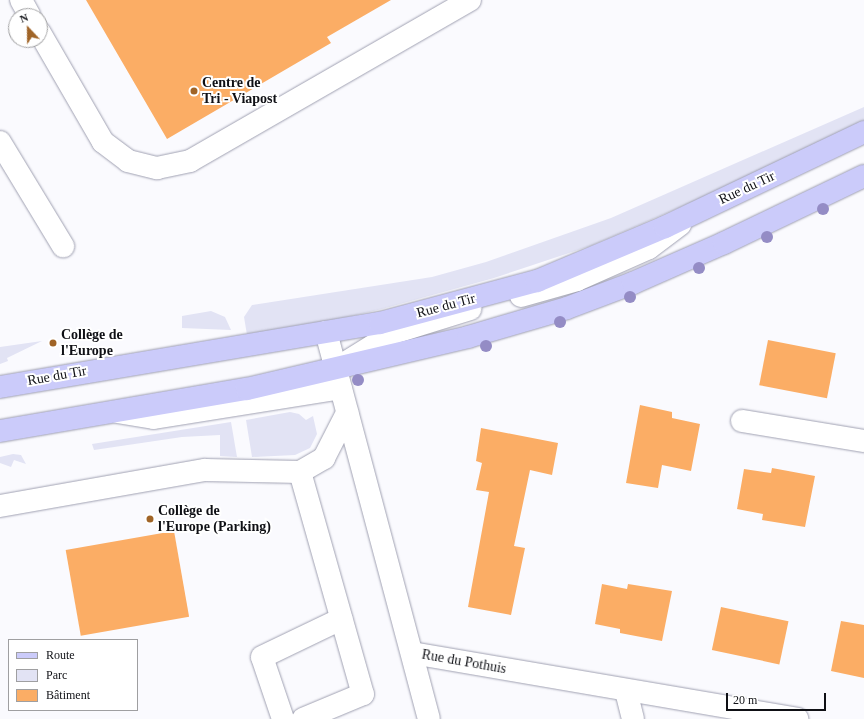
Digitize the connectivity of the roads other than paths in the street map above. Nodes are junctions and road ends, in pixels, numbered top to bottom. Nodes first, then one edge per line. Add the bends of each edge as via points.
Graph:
1 (470, 0) edge
2 (48, 47) edge
3 (864, 132) edge
4 (0, 142) edge
5 (864, 176) edge
6 (697, 212) junction
7 (62, 246) dead end
8 (326, 332) junction
9 (338, 379) junction
10 (0, 387) edge
11 (114, 412) junction
12 (347, 413) junction
13 (742, 422) dead end
14 (0, 431) edge
15 (864, 441) edge
16 (300, 472) junction
17 (0, 506) edge
18 (341, 619) junction
19 (412, 652) junction
20 (626, 691) junction
21 (283, 719) edge
22 (303, 719) edge
23 (429, 719) edge
24 (633, 719) edge
25 (796, 719) edge

1 - 2 street via 190,161 157,168 128,161 103,142
3 - 6 main road, Rue du Tir
4 - 7 street
5 - 9 main road via 633,283 567,308
6 - 8 main road, Rue du Tir via 537,281 435,310
6 - 9 street via 649,248 577,280 393,332
8 - 9 street, Rue du Pothuis
8 - 10 main road, Rue du Tir
9 - 11 main road via 219,394
9 - 11 street via 272,400 154,418
9 - 12 street, Rue du Pothuis
11 - 14 main road
12 - 16 street via 324,458
12 - 19 street, Rue du Pothuis
13 - 15 street
16 - 17 street via 205,470
16 - 18 street
18 - 21 street via 262,657
18 - 22 street via 363,694
19 - 20 street, Rue du Pothuis
19 - 23 street
20 - 24 street
20 - 25 street, Rue du Pothuis

